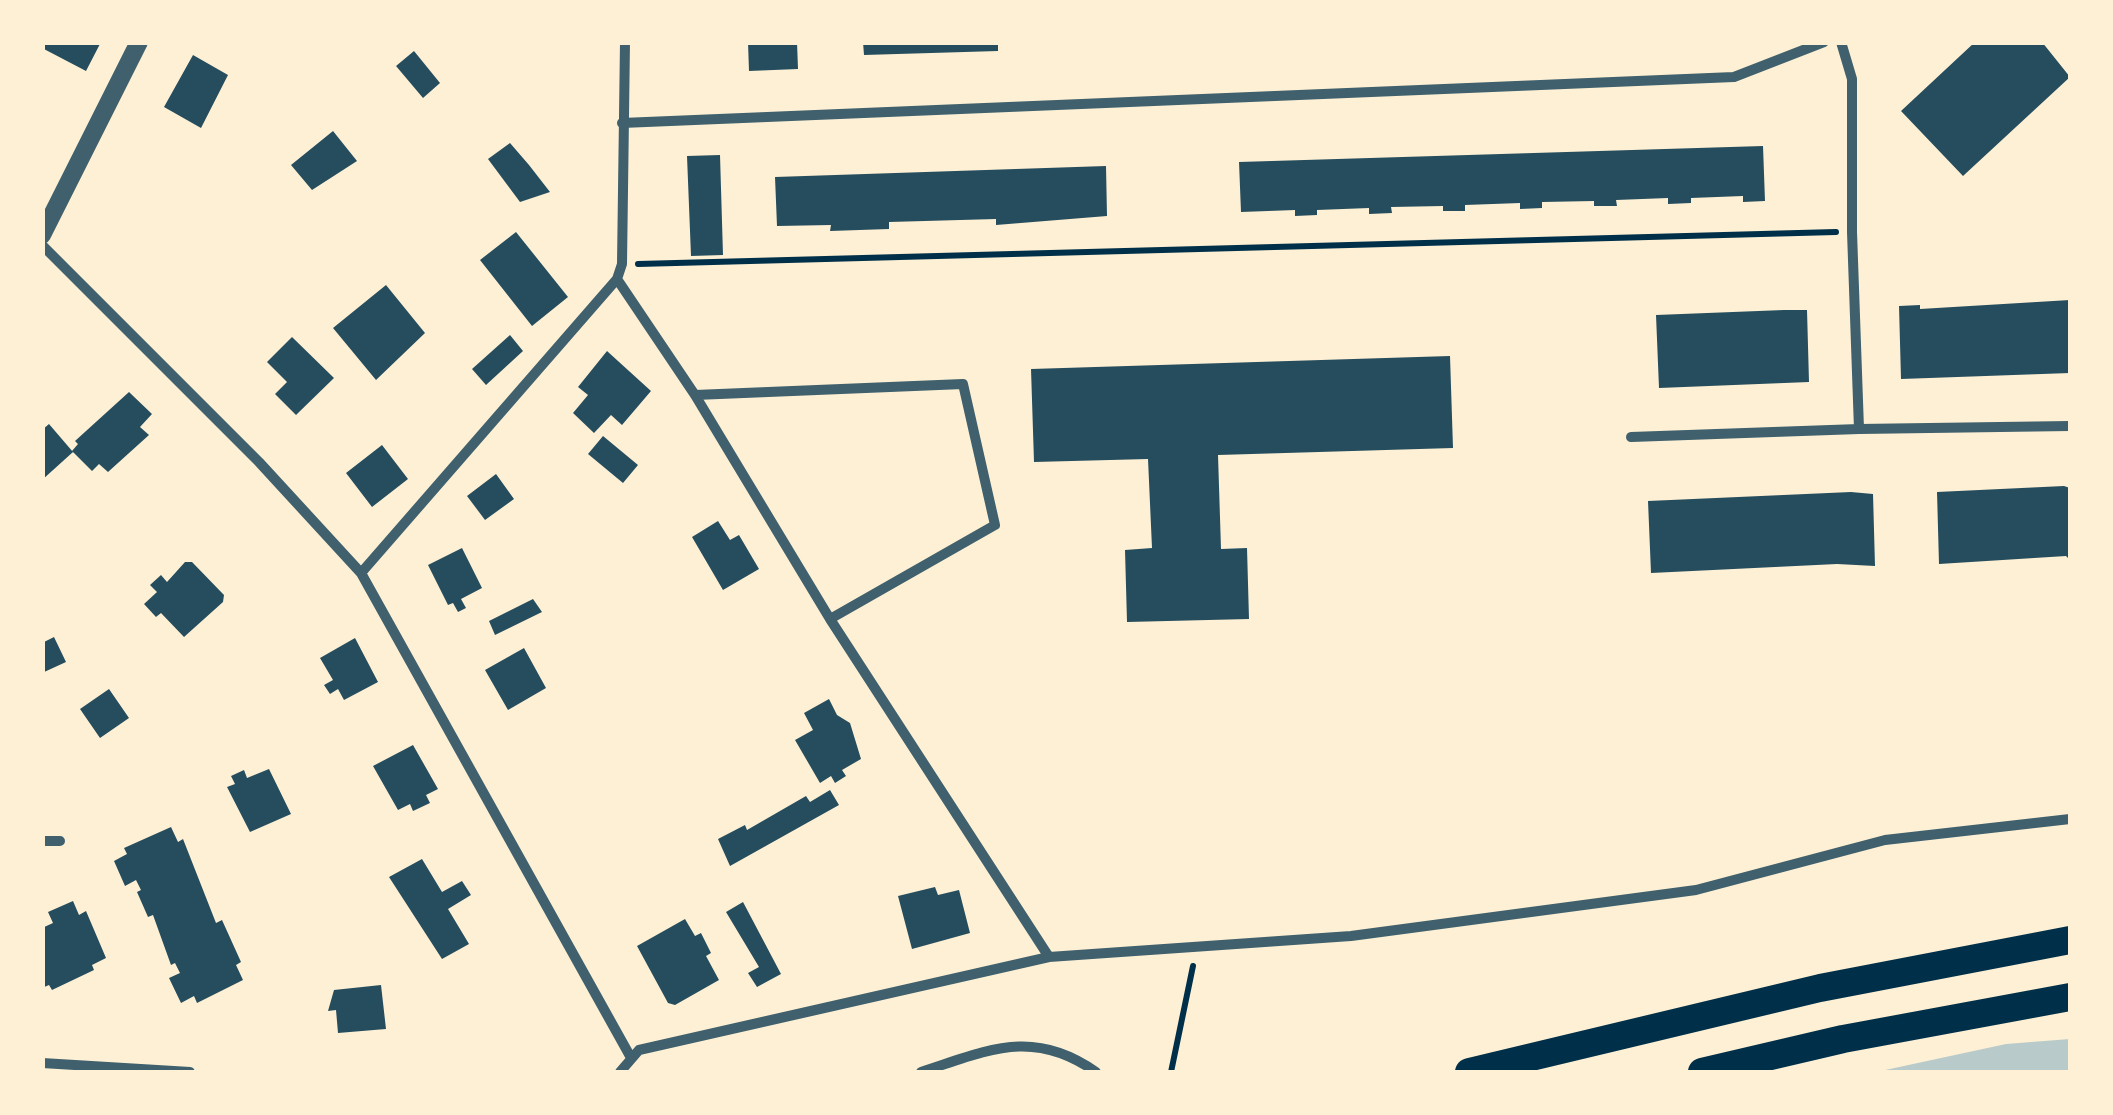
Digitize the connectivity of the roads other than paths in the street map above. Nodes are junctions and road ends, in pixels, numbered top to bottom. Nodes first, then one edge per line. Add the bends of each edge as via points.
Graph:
1 (140, 42) edge
2 (625, 42) edge
3 (1824, 42) edge
4 (1841, 42) edge
5 (622, 123) junction
6 (42, 235) edge
7 (42, 246) edge
8 (617, 279) junction
9 (695, 394) junction
10 (2070, 426) edge
11 (1859, 430) junction
12 (1631, 437) dead end
13 (361, 573) junction
14 (830, 619) junction
15 (2070, 819) edge
16 (42, 841) edge
17 (60, 841) dead end
18 (2070, 940) edge
19 (1048, 957) junction
20 (2070, 997) edge
21 (630, 1056) junction
22 (42, 1063) edge
23 (190, 1072) edge
24 (620, 1072) edge
25 (921, 1072) edge
26 (1096, 1072) edge
27 (1469, 1072) edge
28 (1702, 1072) edge

1 - 6 street
2 - 5 street
3 - 5 street via 1734,77
4 - 11 street via 1852,79
5 - 8 street
7 - 13 street
8 - 9 street
8 - 13 street
9 - 14 street
9 - 14 street via 964,384 995,525
10 - 11 street
11 - 12 street
13 - 21 street
14 - 19 street
15 - 19 street via 1885,840 1696,890 1350,936
16 - 17 street
18 - 27 highway via 1820,988
19 - 21 street
20 - 28 highway
21 - 24 street
22 - 23 street
25 - 26 street via 1010,1044 1060,1053

